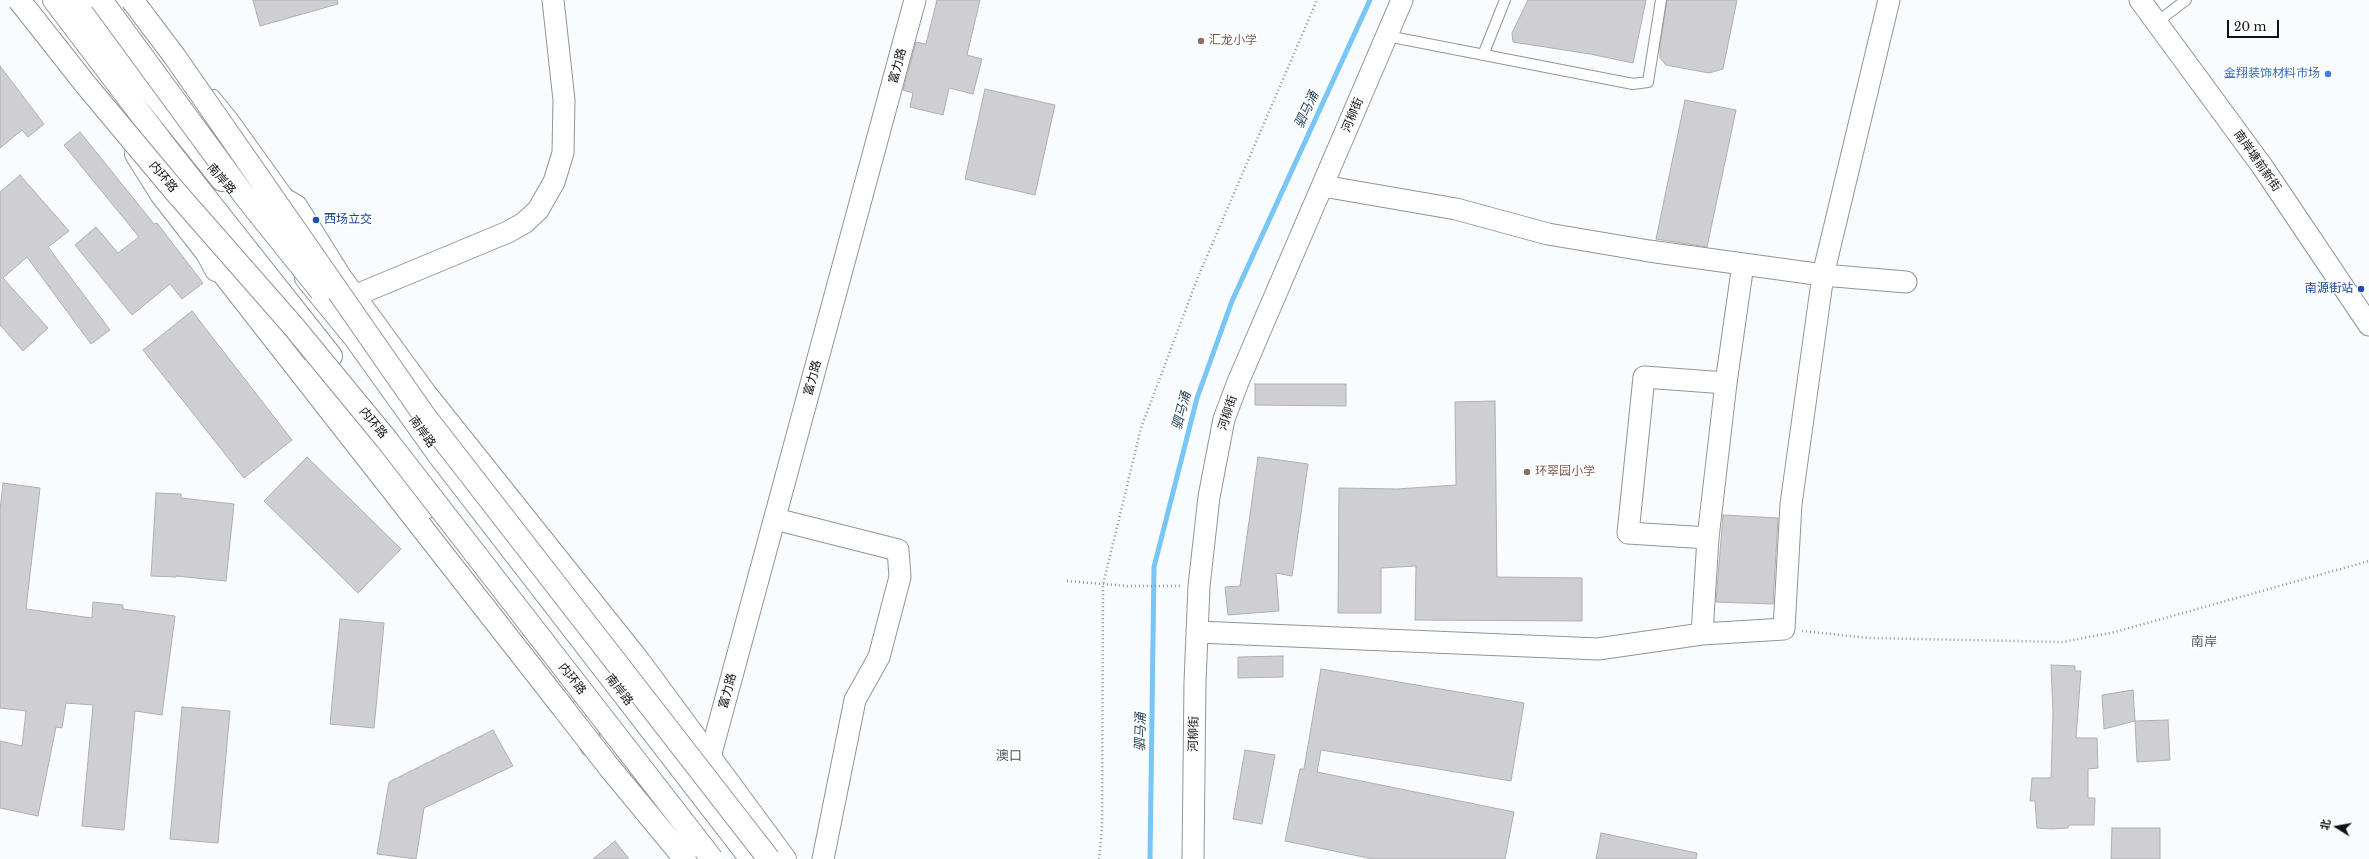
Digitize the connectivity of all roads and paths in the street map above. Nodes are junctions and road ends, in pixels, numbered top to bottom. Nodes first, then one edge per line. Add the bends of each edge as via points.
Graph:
1 (10, 0) edge
2 (19, 0) edge
3 (27, 0) edge
4 (54, 0) edge
5 (116, 0) edge
6 (132, 0) edge
7 (136, 0) edge
8 (553, 0) edge
9 (915, 0) edge
10 (1317, 0) edge
11 (1402, 0) edge
12 (1505, 0) edge
13 (1661, 0) edge
14 (1889, 0) edge
15 (2140, 0) edge
16 (2186, 0) edge
17 (85, 10) edge
18 (2156, 22) junction
19 (1387, 36) junction
20 (1483, 55) junction
21 (176, 82) junction
22 (86, 85) junction
23 (155, 97) junction
24 (117, 118) junction
25 (223, 147) junction
26 (168, 150) junction
27 (206, 161) junction
28 (247, 178) junction
29 (1323, 186) junction
30 (296, 206) junction
31 (240, 239) junction
32 (207, 253) junction
33 (1743, 264) junction
34 (1823, 275) junction
35 (309, 282) junction
36 (1906, 282) dead end
37 (252, 289) junction
38 (354, 296) junction
39 (2369, 325) edge
40 (1726, 383) junction
41 (425, 393) junction
42 (424, 415) junction
43 (441, 458) junction
44 (487, 471) junction
45 (775, 519) junction
46 (1708, 538) junction
47 (2369, 561) edge
48 (1067, 581) dead end
49 (1104, 585) junction
50 (1199, 586) junction
51 (1784, 629) junction
52 (1197, 632) junction
53 (1702, 634) junction
54 (582, 709) junction
55 (623, 734) junction
56 (710, 756) junction
57 (596, 763) junction
58 (674, 856) edge
59 (690, 859) edge
60 (712, 859) edge
61 (722, 859) edge
62 (751, 859) edge
63 (769, 859) edge
64 (785, 859) edge
65 (823, 859) edge
66 (1099, 859) edge
67 (1192, 859) edge

1 - 22 main road, bridge
2 - 22 main road, 内环路, bridge
3 - 24 main road
4 - 17 main road
5 - 21 main road
6 - 42 main road, bridge via 218,118
7 - 30 lane via 232,117
8 - 38 street via 564,100 563,152 554,182 538,210 524,223 508,232
9 - 45 street, 富力路
10 - 49 path via 1198,276 1141,428
11 - 19 street, 河柳街
12 - 20 lane
13 - 20 lane via 1648,82 1633,84
14 - 34 street
15 - 18 street, 南岸塘前新街
16 - 18 lane
17 - 23 main road, 南岸路
17 - 26 main road, 南岸路
17 - 42 main road, bridge via 244,195
18 - 39 street, 南岸塘前新街 via 2262,166
19 - 20 lane
19 - 29 street, 河柳街
21 - 23 street
21 - 25 main road
22 - 60 main road, 内环路, bridge via 294,327 377,428
23 - 27 main road, 南岸路
24 - 26 main road
24 - 32 main road via 150,179
25 - 27 street
25 - 28 main road
26 - 31 main road, 南岸路
27 - 35 main road, 南岸路
28 - 30 main road
28 - 35 main road
29 - 33 street via 1456,209 1548,234
29 - 50 street, 河柳街 via 1224,419 1209,497
30 - 38 main road
31 - 37 street
31 - 55 main road, 南岸路
32 - 37 street
32 - 57 main road via 253,330
32 - 58 main road, bridge via 301,370 608,766
33 - 34 street
33 - 40 street
34 - 36 street
34 - 51 street via 1791,504
35 - 41 main road
35 - 43 main road, 南岸路 via 360,344
37 - 54 street via 426,507
38 - 41 main road
40 - 46 street
40 - 46 street via 1644,377 1628,533
41 - 44 main road
42 - 63 main road, bridge
43 - 44 main road
43 - 62 main road, 南岸路
44 - 56 main road via 639,661
45 - 56 street, 富力路
45 - 65 street via 898,550 900,577 879,657 855,700
46 - 53 street
47 - 51 path via 2115,632 2063,642 1869,638
48 - 49 path
49 - 50 path
49 - 66 path via 1102,828
50 - 52 street, 河柳街
51 - 53 street
52 - 53 street via 1598,649
52 - 67 street, 河柳街
54 - 55 street
54 - 57 street
55 - 61 main road, 南岸路
56 - 64 main road
57 - 58 main road
58 - 59 main road

